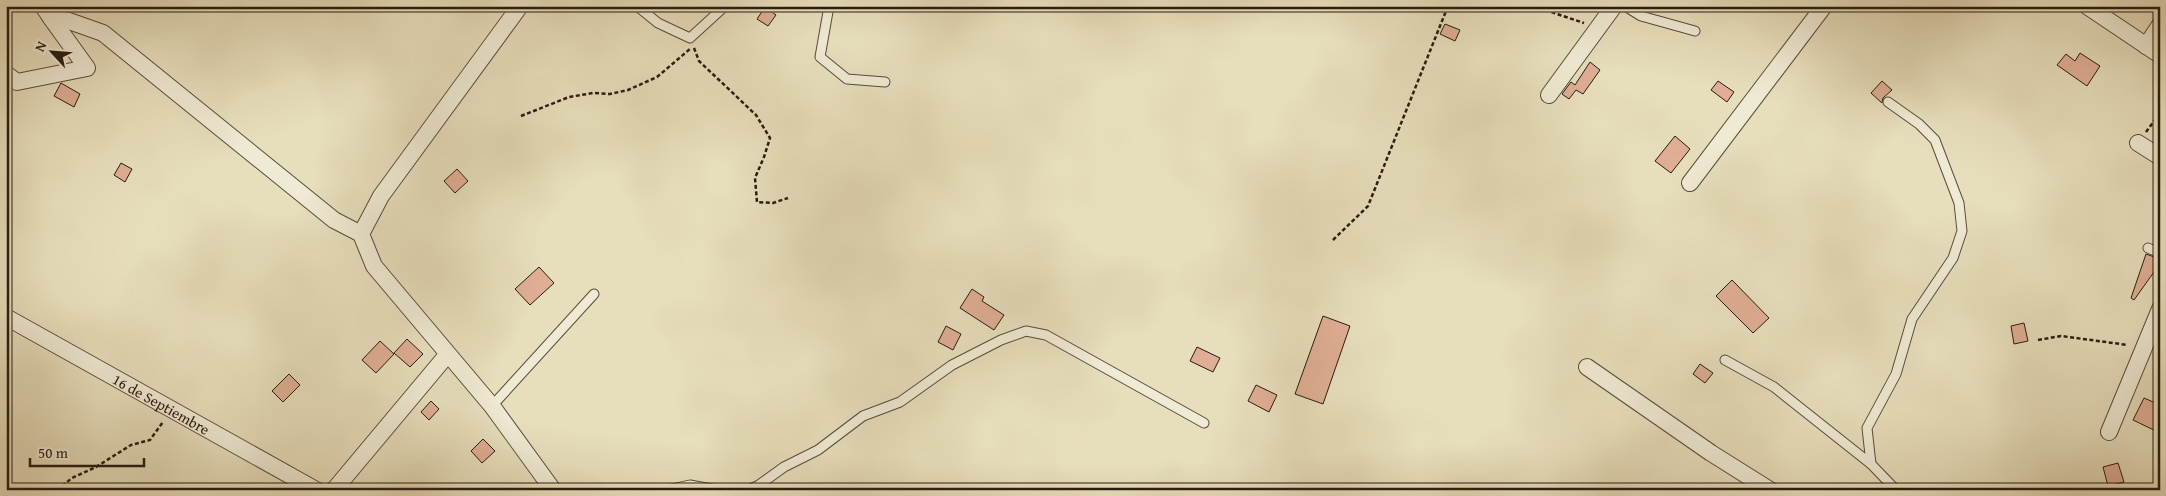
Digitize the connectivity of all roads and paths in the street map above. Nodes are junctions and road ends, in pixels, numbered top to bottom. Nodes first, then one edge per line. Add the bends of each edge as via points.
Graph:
1 (520, 6) edge
2 (637, 6) edge
3 (725, 6) edge
4 (829, 6) edge
5 (1448, 6) edge
6 (1533, 6) edge
7 (1614, 6) edge
8 (1625, 6) edge
9 (1824, 6) edge
10 (2087, 6) edge
11 (47, 12) edge
12 (2160, 25) edge
13 (1598, 28) junction
14 (1695, 32) dead end
15 (2153, 51) edge
16 (6, 74) edge
17 (885, 82) dead end
18 (1549, 95) dead end
19 (1888, 102) dead end
20 (2160, 113) edge
21 (522, 116) dead end
22 (2138, 143) joint
23 (2160, 157) edge
24 (1690, 183) dead end
25 (788, 198) dead end
26 (361, 234) junction
27 (1333, 240) dead end
28 (2148, 248) dead end
29 (2160, 253) edge
30 (594, 294) dead end
31 (2160, 309) edge
32 (6, 317) edge
33 (2038, 340) dead end
34 (2144, 346) junction
35 (447, 355) junction
36 (1725, 360) dead end
37 (1587, 367) dead end
38 (492, 406) junction
39 (171, 409) junction
40 (1204, 423) dead end
41 (2109, 432) dead end
42 (1871, 464) junction
43 (57, 490) edge
44 (316, 490) edge
45 (334, 490) edge
46 (553, 490) edge
47 (667, 490) edge
48 (717, 490) edge
49 (748, 490) edge
50 (1770, 490) edge
51 (1896, 490) edge

1 - 26 street via 381,196
2 - 3 lane via 658,23 690,38
4 - 17 lane via 820,57 847,79
5 - 27 path via 1368,206
6 - 13 path
7 - 13 street
8 - 14 lane via 1641,16
9 - 24 street
10 - 15 street
11 - 16 street via 87,68 17,82
11 - 26 street via 104,33 334,220
12 - 15 street
13 - 18 street
19 - 42 lane via 1935,140 1959,204 1962,231 1952,258 1912,319 1896,374 1867,428
20 - 22 path
21 - 25 path via 569,97 628,90 657,77 693,46 698,61 756,115 770,138 755,178 756,202 773,204
22 - 23 street
26 - 35 street via 374,266
28 - 29 lane
30 - 38 lane
31 - 34 street
32 - 39 street, 16 de Septiembre
33 - 34 path via 2061,336
34 - 41 street
35 - 38 street
35 - 45 street
36 - 42 lane via 1774,387
37 - 50 street
38 - 46 street
39 - 43 path via 150,440 131,445
39 - 44 street, 16 de Septiembre
40 - 49 lane via 1046,335 1026,331 952,365 900,402 863,416 818,450
42 - 51 lane
47 - 48 lane via 690,485

